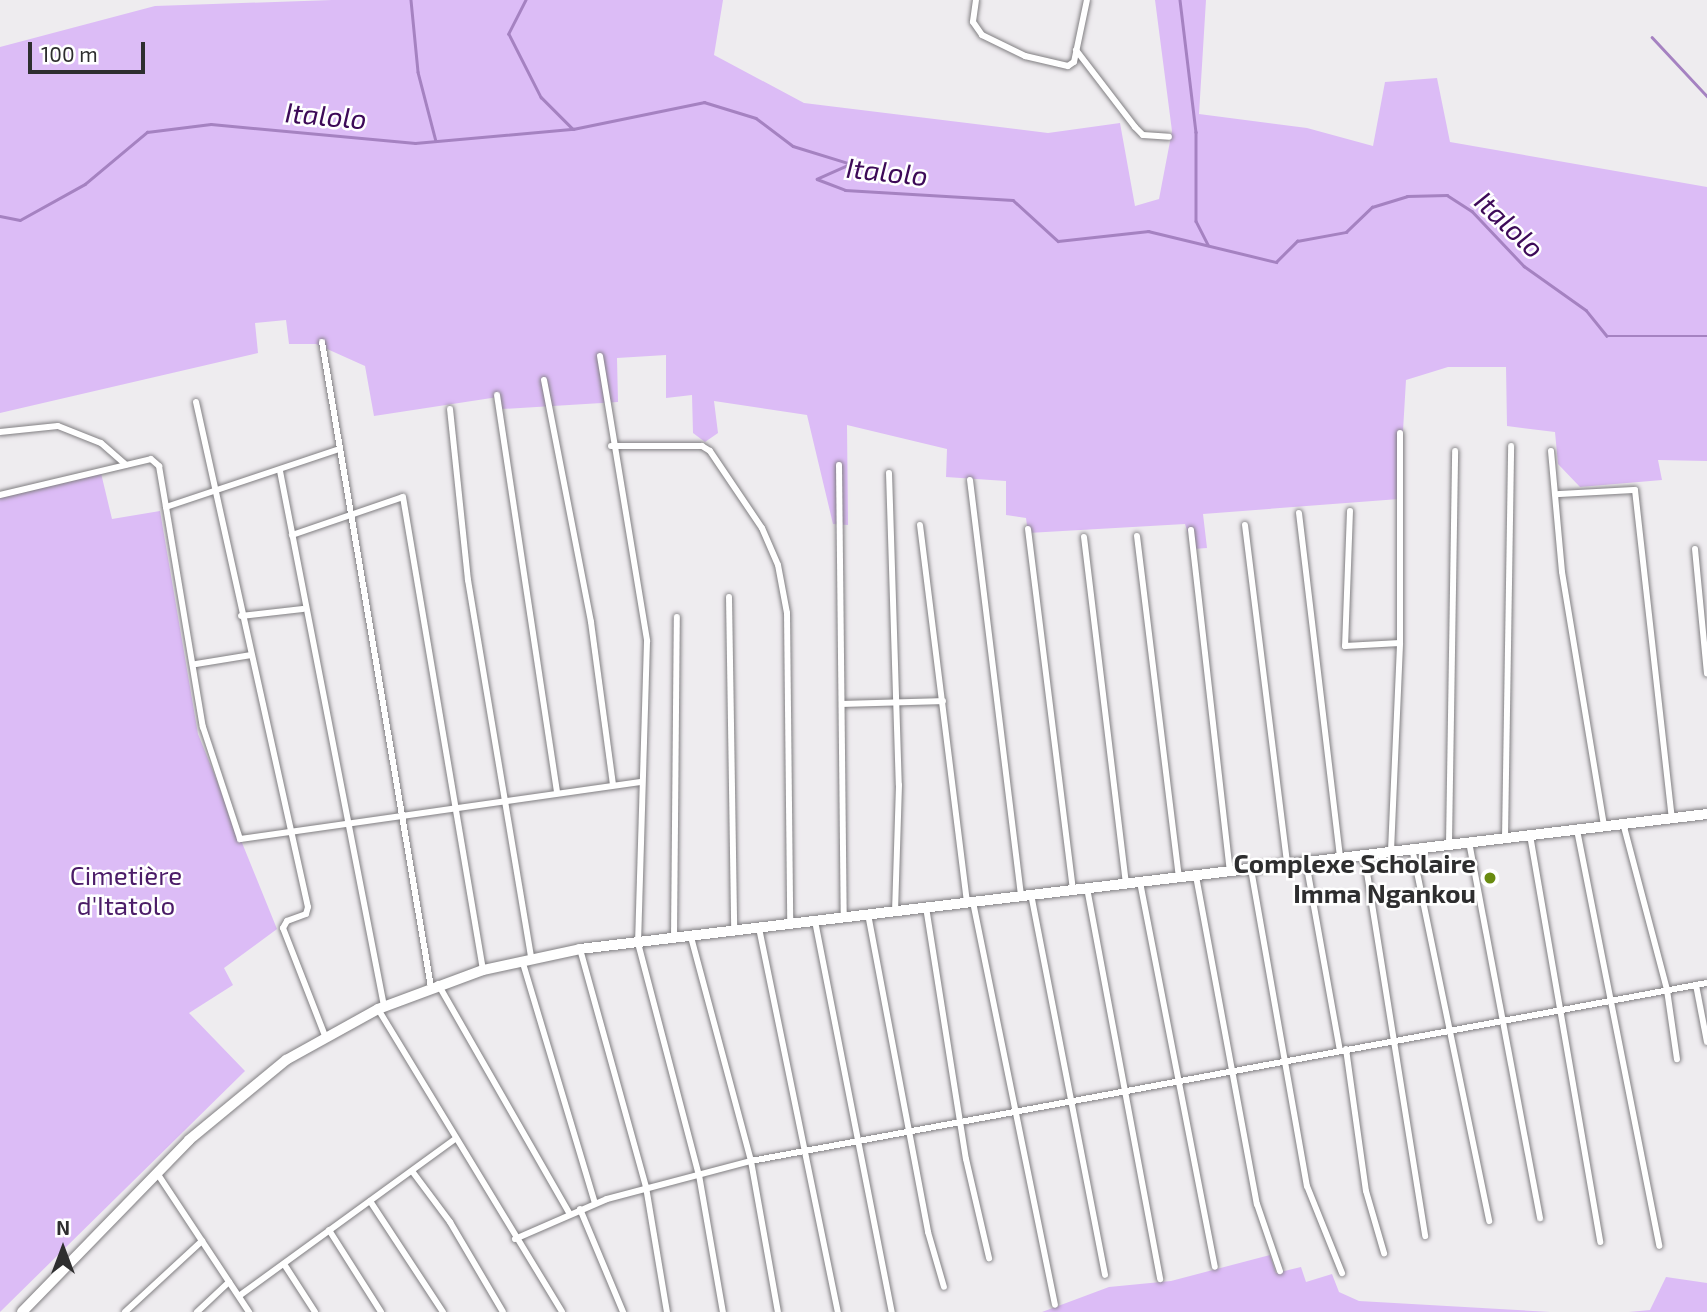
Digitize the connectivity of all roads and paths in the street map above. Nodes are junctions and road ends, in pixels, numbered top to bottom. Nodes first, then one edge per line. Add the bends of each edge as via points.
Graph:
1 (976, 0) edge
2 (1087, 0) edge
3 (1076, 50) junction
4 (1168, 137) dead end
5 (322, 342) dead end
6 (600, 356) dead end
7 (544, 380) dead end
8 (497, 395) dead end
9 (196, 402) dead end
10 (450, 409) dead end
11 (0, 432) edge
12 (1401, 433) dead end
13 (611, 446) junction
14 (1511, 446) dead end
15 (339, 449) junction
16 (1455, 451) dead end
17 (1550, 451) dead end
18 (126, 465) junction
19 (839, 465) dead end
20 (280, 471) junction
21 (889, 473) dead end
22 (970, 481) dead end
23 (219, 491) junction
24 (1558, 494) junction
25 (0, 495) edge
26 (166, 507) junction
27 (350, 511) junction
28 (1350, 511) dead end
29 (1299, 513) dead end
30 (920, 525) dead end
31 (1245, 525) dead end
32 (1028, 529) dead end
33 (1192, 530) dead end
34 (292, 535) junction
35 (1136, 536) dead end
36 (1084, 537) dead end
37 (1695, 549) dead end
38 (729, 597) dead end
39 (303, 609) junction
40 (241, 616) junction
41 (677, 617) dead end
42 (1401, 643) junction
43 (251, 655) junction
44 (196, 664) junction
45 (1707, 673) edge
46 (943, 701) junction
47 (897, 703) junction
48 (844, 704) junction
49 (641, 782) junction
50 (613, 785) junction
51 (557, 792) junction
52 (508, 800) junction
53 (456, 809) junction
54 (1707, 814) edge
55 (400, 815) junction
56 (1671, 817) junction
57 (1623, 823) junction
58 (346, 825) junction
59 (1604, 826) junction
60 (1577, 830) junction
61 (290, 835) junction
62 (1530, 835) junction
63 (1505, 838) junction
64 (1469, 842) junction
65 (1449, 843) junction
66 (1412, 848) junction
67 (1391, 850) junction
68 (1364, 854) junction
69 (1340, 858) junction
70 (1306, 862) junction
71 (1287, 864) junction
72 (1251, 869) junction
73 (1230, 872) junction
74 (1196, 876) junction
75 (1179, 878) junction
76 (1140, 882) junction
77 (1126, 884) junction
78 (1087, 888) junction
79 (1073, 889) junction
80 (1026, 895) junction
81 (970, 902) junction
82 (926, 907) junction
83 (895, 911) junction
84 (868, 914) junction
85 (844, 916) junction
86 (815, 921) junction
87 (790, 924) junction
88 (759, 928) junction
89 (734, 930) junction
90 (691, 937) junction
91 (674, 939) junction
92 (638, 943) junction
93 (580, 949) junction
94 (527, 959) junction
95 (483, 970) junction
96 (1707, 983) edge
97 (1696, 985) junction
98 (435, 986) junction
99 (1667, 990) junction
100 (1609, 1000) junction
101 (381, 1007) junction
102 (1557, 1009) junction
103 (1503, 1018) junction
104 (1449, 1028) junction
105 (325, 1035) junction
106 (1397, 1039) junction
107 (1707, 1041) edge
108 (1343, 1050) junction
109 (1677, 1059) dead end
110 (1288, 1062) junction
111 (1233, 1071) junction
112 (1180, 1080) junction
113 (1126, 1091) junction
114 (1070, 1102) junction
115 (1019, 1111) junction
116 (961, 1122) junction
117 (910, 1130) junction
118 (454, 1140) junction
119 (858, 1141) junction
120 (802, 1152) junction
121 (751, 1161) junction
122 (412, 1171) junction
123 (157, 1173) junction
124 (699, 1175) junction
125 (646, 1187) junction
126 (370, 1201) junction
127 (595, 1203) junction
128 (580, 1209) junction
129 (569, 1213) junction
130 (1540, 1218) dead end
131 (1489, 1221) dead end
132 (329, 1230) junction
133 (1425, 1236) dead end
134 (515, 1239) junction
135 (202, 1241) junction
136 (1600, 1242) dead end
137 (1658, 1246) dead end
138 (1384, 1253) dead end
139 (989, 1258) dead end
140 (284, 1264) junction
141 (1214, 1267) dead end
142 (1280, 1271) dead end
143 (1342, 1273) dead end
144 (1105, 1275) dead end
145 (1160, 1279) dead end
146 (229, 1282) junction
147 (944, 1287) dead end
148 (239, 1296) junction
149 (1055, 1305) dead end
150 (22, 1312) edge
151 (125, 1312) edge
152 (197, 1312) edge
153 (249, 1312) edge
154 (315, 1312) edge
155 (381, 1312) edge
156 (443, 1312) edge
157 (503, 1312) edge
158 (562, 1312) edge
159 (623, 1312) edge
160 (667, 1312) edge
161 (723, 1312) edge
162 (778, 1312) edge
163 (838, 1312) edge
164 (891, 1312) edge

1 - 3 street via 975,27 1004,48 1068,66
2 - 3 street
3 - 4 street via 1143,135
5 - 15 street
6 - 13 street
7 - 50 street via 591,622
8 - 51 street
9 - 23 street
10 - 52 street via 456,499
11 - 18 street via 58,426 101,443
12 - 42 street
13 - 49 street via 647,641 648,740
13 - 87 street via 702,446 762,528 778,565 787,612
14 - 63 street
15 - 20 street
15 - 27 street
16 - 65 street
17 - 24 street
18 - 25 street
18 - 26 street via 156,461
19 - 48 street
20 - 23 street
20 - 34 street
21 - 47 street
22 - 80 street
23 - 26 street
23 - 40 street
24 - 56 street via 1635,490
24 - 59 street via 1562,572
26 - 44 street
27 - 34 street
27 - 53 street via 403,497
27 - 55 street
28 - 42 street via 1345,646
29 - 69 street
30 - 46 street
31 - 71 street
32 - 79 street
33 - 73 street
34 - 39 street
35 - 75 street
36 - 77 street
37 - 45 street
38 - 89 street
39 - 40 street
39 - 58 street
40 - 43 street
41 - 91 street
42 - 67 street
43 - 44 street
43 - 61 street
44 - 61 street via 204,727 234,831 244,840
46 - 47 street
46 - 81 street
47 - 48 street
47 - 83 street
48 - 85 street
49 - 50 street
49 - 92 street
50 - 51 street
51 - 52 street
52 - 53 street
52 - 94 street
53 - 55 street
53 - 95 street
54 - 56 highway
55 - 58 street
55 - 98 street
56 - 57 highway
57 - 59 highway
57 - 99 street
58 - 61 street
58 - 101 street
59 - 60 highway
60 - 62 highway
60 - 100 street
61 - 105 street via 308,911 283,928
62 - 63 highway
62 - 102 street
63 - 64 highway
64 - 65 highway
64 - 103 street
65 - 66 highway
66 - 67 highway
66 - 104 street
67 - 68 highway
68 - 69 highway
68 - 106 street
69 - 70 highway
70 - 71 highway
70 - 108 street
71 - 72 highway
72 - 73 highway
72 - 110 street
73 - 74 highway
74 - 75 highway
74 - 111 street
75 - 76 highway
76 - 77 highway
76 - 112 street
77 - 78 highway
78 - 79 highway
78 - 113 street
79 - 80 highway
80 - 81 highway
80 - 114 street
81 - 82 highway
81 - 115 street
82 - 83 highway
82 - 116 street
83 - 84 highway
84 - 85 highway
84 - 117 street
85 - 86 highway
86 - 87 highway
86 - 119 street
87 - 88 highway
88 - 89 highway
88 - 120 street
89 - 90 highway
90 - 91 highway
90 - 121 street
91 - 92 highway
92 - 93 highway
92 - 124 street
93 - 94 highway
93 - 125 street
94 - 95 highway
94 - 127 street
95 - 98 highway
96 - 97 street
97 - 99 street
97 - 107 street
98 - 101 highway
98 - 129 street
99 - 100 street
99 - 109 street
100 - 102 street
100 - 137 street
101 - 105 highway
101 - 118 street
102 - 103 street
102 - 136 street
103 - 104 street
103 - 130 street
104 - 106 street
104 - 131 street
105 - 123 highway via 241,1094
106 - 108 street
106 - 133 street
108 - 110 street
108 - 138 street via 1366,1191
110 - 111 street
110 - 143 street via 1307,1186
111 - 112 street
111 - 142 street via 1257,1204
112 - 113 street
112 - 141 street
113 - 114 street
113 - 145 street
114 - 115 street
114 - 144 street
115 - 116 street
115 - 149 street
116 - 117 street
116 - 139 street
117 - 119 street
117 - 147 street
118 - 122 street
118 - 134 street
119 - 120 street
119 - 164 street
120 - 121 street
120 - 163 street
121 - 124 street
121 - 162 street
122 - 126 street
122 - 157 street via 450,1222
123 - 135 street
123 - 150 highway
124 - 125 street
124 - 161 street
125 - 127 street
125 - 160 street
126 - 132 street
126 - 156 street
127 - 128 street
128 - 129 street
128 - 159 street
129 - 134 street
132 - 140 street
132 - 155 street
134 - 158 street
135 - 146 street
135 - 151 street
140 - 148 street
140 - 154 street
146 - 148 street
146 - 152 street
148 - 153 street

